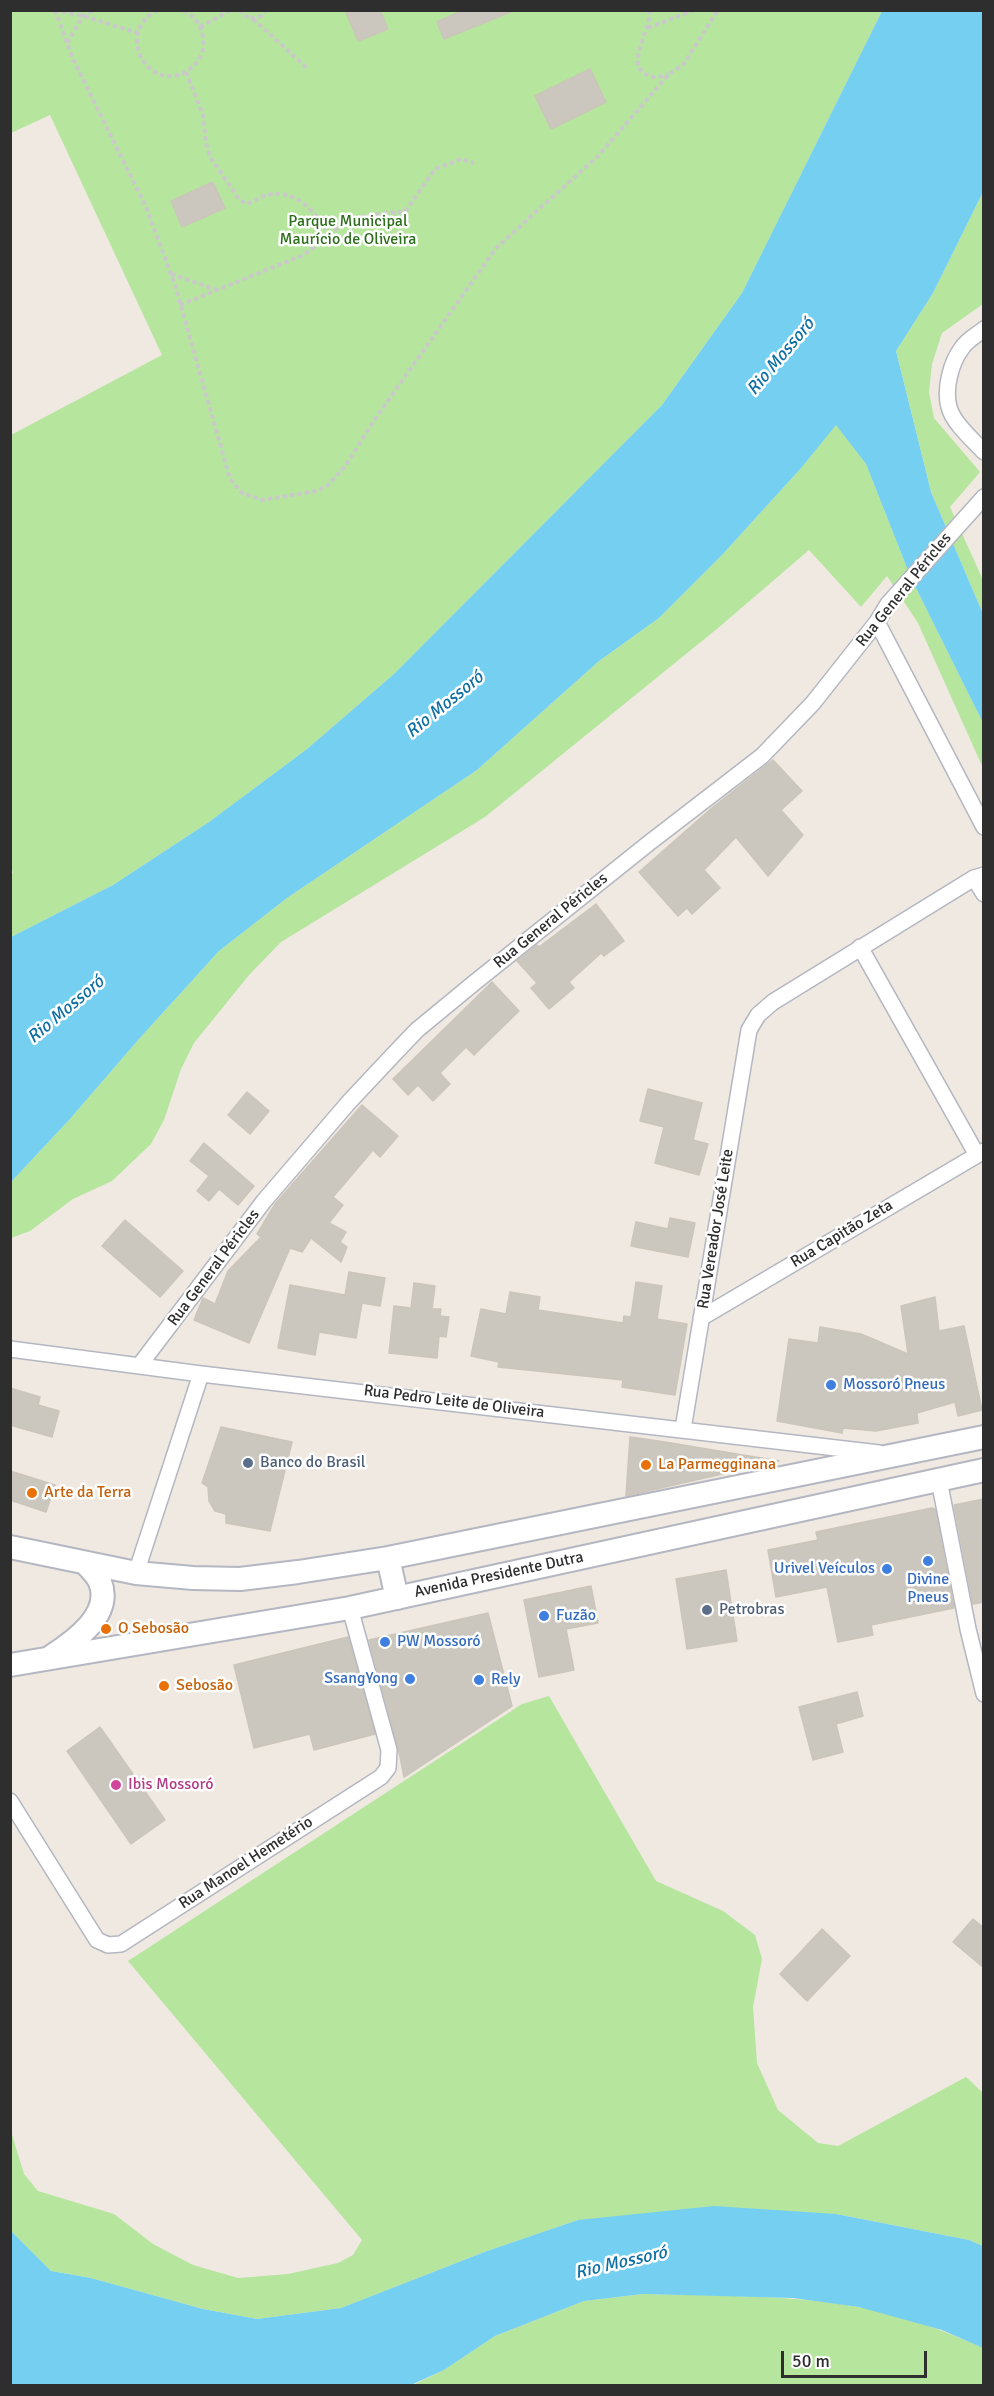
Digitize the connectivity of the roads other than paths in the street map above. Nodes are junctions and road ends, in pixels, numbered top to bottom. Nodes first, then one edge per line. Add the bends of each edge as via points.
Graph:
1 (984, 329) edge
2 (984, 452) edge
3 (983, 500) edge
4 (877, 622) junction
5 (984, 827) edge
6 (979, 876) edge
7 (984, 894) edge
8 (860, 948) junction
9 (980, 1153) edge
10 (701, 1318) junction
11 (10, 1349) edge
12 (139, 1366) junction
13 (201, 1374) junction
14 (683, 1429) junction
15 (984, 1437) edge
16 (897, 1455) junction
17 (984, 1470) edge
18 (939, 1479) junction
19 (10, 1548) edge
20 (388, 1558) junction
21 (85, 1563) junction
22 (136, 1573) junction
23 (397, 1598) junction
24 (350, 1608) junction
25 (49, 1659) junction
26 (10, 1665) edge
27 (984, 1694) edge
28 (10, 1801) edge

1 - 2 street via 962,346 948,384 949,407
3 - 4 street, Rua General Péricles via 888,604
4 - 5 street
4 - 12 street, Rua General Péricles via 813,703 762,756 536,932 402,1046 264,1201
6 - 7 street
6 - 8 street
8 - 9 street
8 - 10 street, Rua Vereador José Leite via 773,1002 749,1030
9 - 10 street, Rua Capitão Zeta
10 - 14 street, Rua Vereador José Leite
11 - 12 street, Rua Pedro Leite de Oliveira
12 - 13 street, Rua Pedro Leite de Oliveira
13 - 14 street, Rua Pedro Leite de Oliveira
13 - 22 street
14 - 16 street, Rua Pedro Leite de Oliveira
15 - 16 main road
16 - 20 main road
17 - 18 main road, Avenida Presidente Dutra
18 - 23 main road, Avenida Presidente Dutra
18 - 27 street
19 - 21 main road
20 - 22 main road via 240,1579
20 - 23 main road
21 - 22 main road
21 - 25 main road via 99,1580 99,1610 86,1631
23 - 24 main road, Avenida Presidente Dutra
24 - 25 main road, Avenida Presidente Dutra
24 - 28 street, Rua Manoel Hemetério via 389,1750 388,1768 381,1777 121,1944 108,1945 97,1940
25 - 26 main road, Avenida Presidente Dutra

